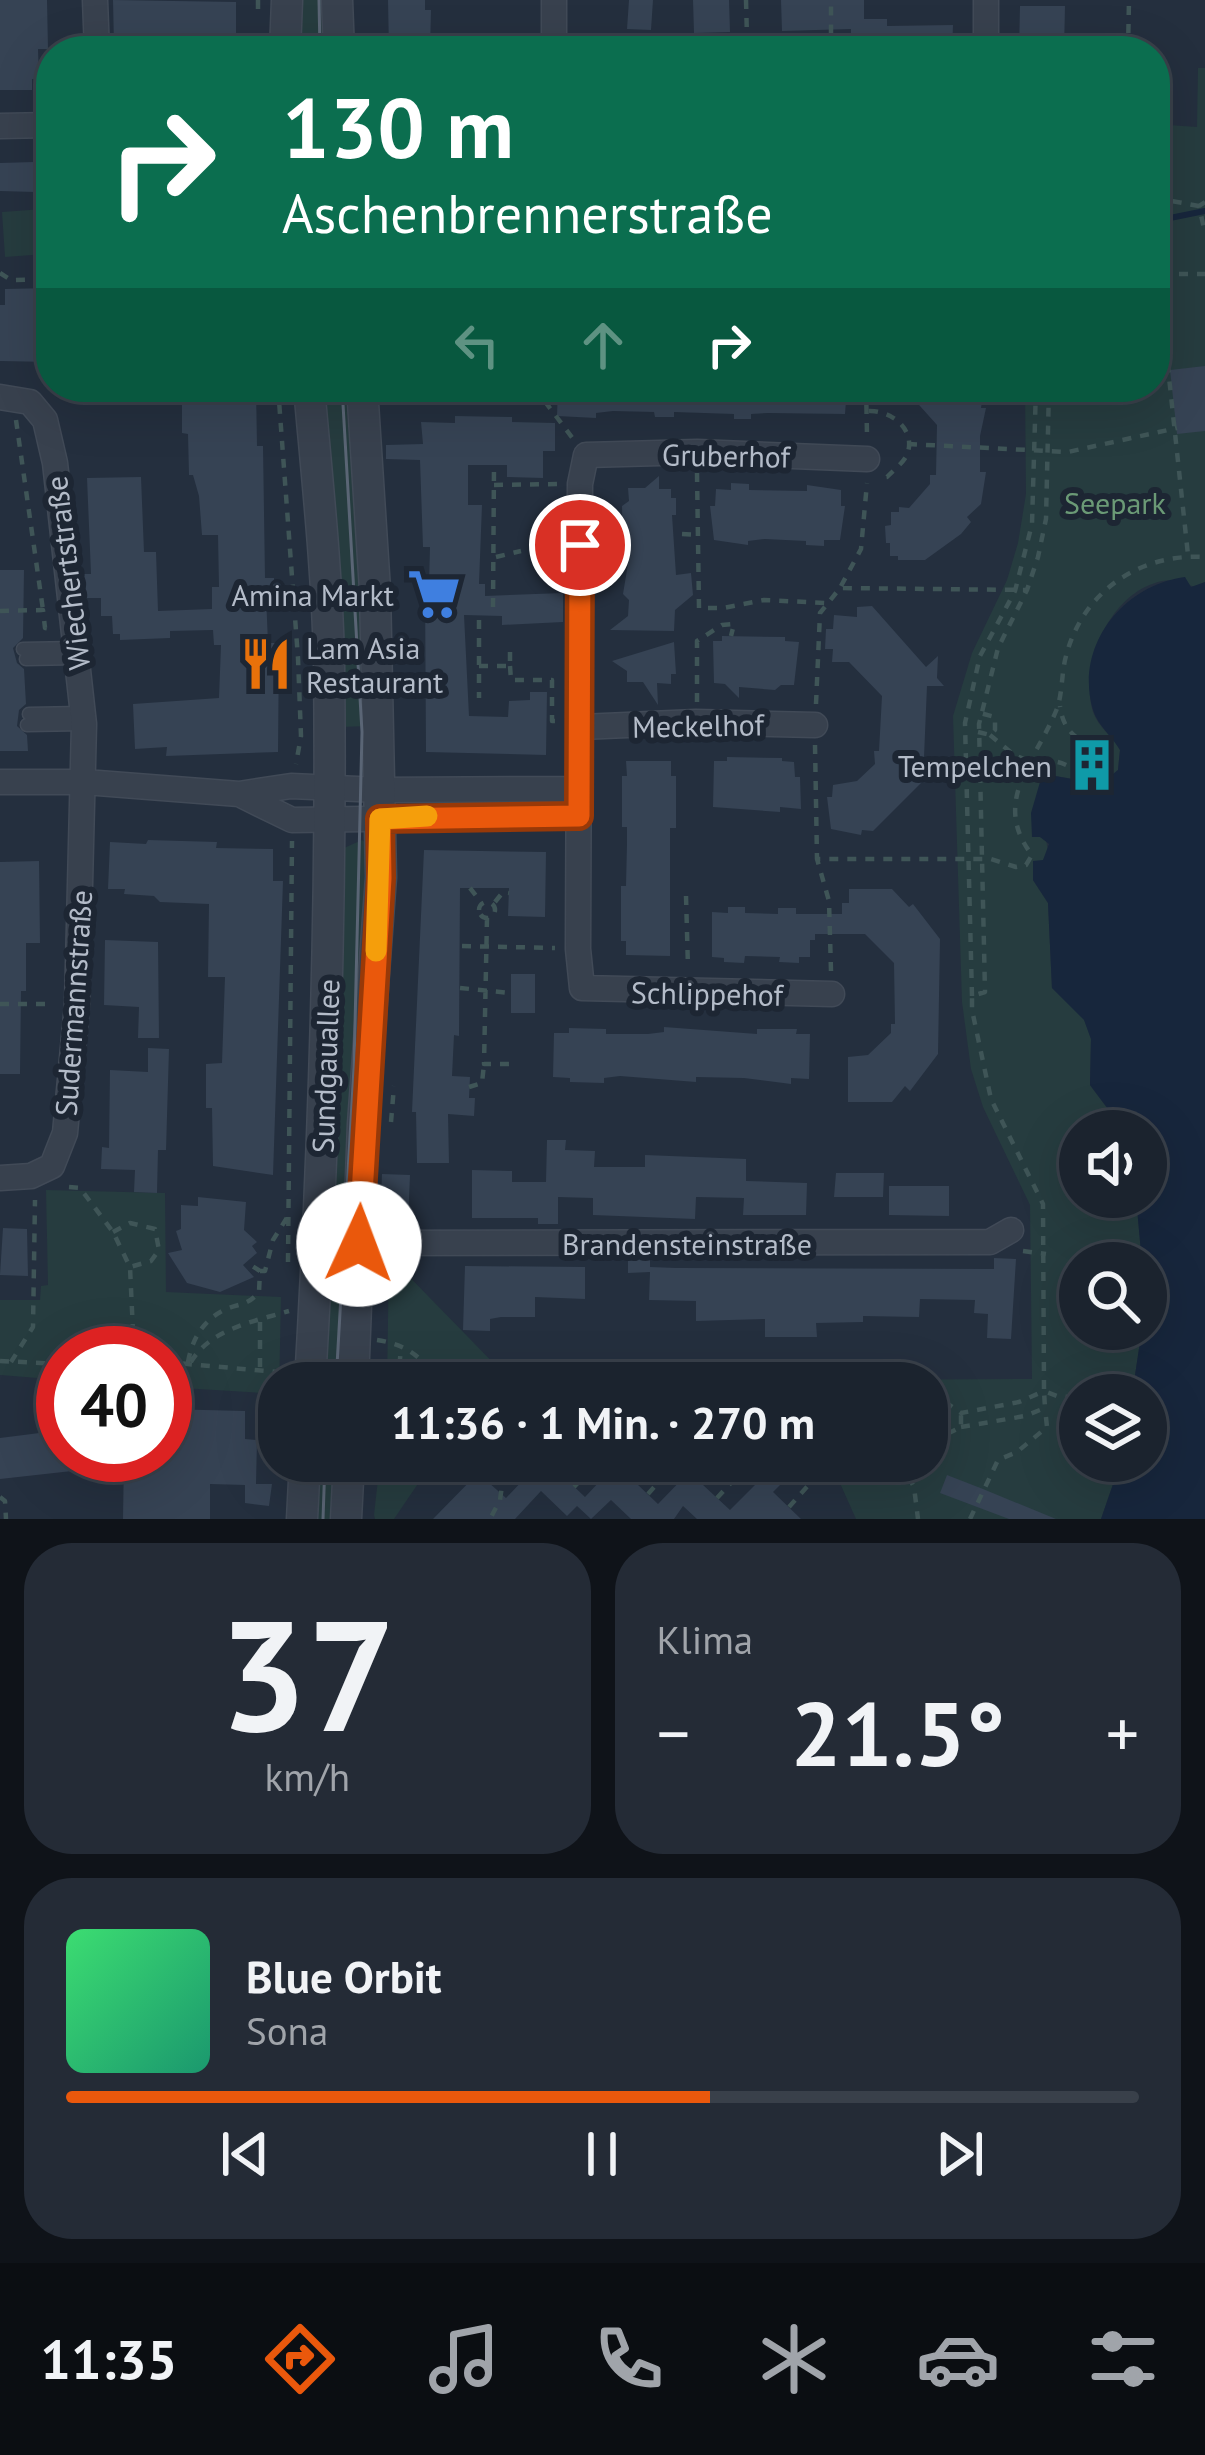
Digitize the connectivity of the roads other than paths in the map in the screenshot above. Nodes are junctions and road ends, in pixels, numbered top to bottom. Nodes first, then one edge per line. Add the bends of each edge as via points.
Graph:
1 (95, 0) edge
2 (287, 0) edge
3 (337, 0) edge
4 (554, 0) edge
5 (986, 0) edge
6 (96, 36) edge
7 (286, 36) edge
8 (338, 36) edge
9 (554, 36) edge
10 (986, 36) edge
11 (36, 125) edge
12 (0, 126) edge
13 (6, 397) edge
14 (310, 402) edge
15 (371, 402) edge
16 (867, 459) road end
17 (78, 646) junction
18 (25, 654) dead end
19 (28, 719) dead end
20 (83, 719) junction
21 (581, 723) junction
22 (815, 725) road end
23 (0, 782) edge
24 (85, 782) junction
25 (329, 787) junction
26 (578, 788) junction
27 (238, 794) junction
28 (380, 804) junction
29 (579, 816) junction
30 (332, 820) junction
31 (832, 994) road end
32 (0, 1178) edge
33 (1012, 1230) dead end
34 (359, 1244) junction
35 (299, 1362) edge
36 (354, 1362) edge
37 (304, 1482) edge
38 (348, 1482) edge
39 (302, 1519) edge
40 (346, 1519) edge

1 - 6 street
2 - 7 street
3 - 8 street
4 - 9 street
5 - 10 street
11 - 12 street
13 - 17 street, Wiechertstraße via 30,402 49,432
14 - 25 street, Sundgauallee
15 - 28 street, Sundgauallee
16 - 21 street, Gruberhof via 586,455
17 - 18 lane
17 - 20 street, Wiechertstraße
19 - 20 lane
20 - 24 street, Wiechertstraße
21 - 22 street, Meckelhof
21 - 26 street
23 - 24 street
24 - 27 street
24 - 32 street, Sudermannstraße via 65,1133 52,1166
25 - 27 street
25 - 28 street
25 - 30 street, Sundgauallee
26 - 28 street
26 - 29 street
27 - 30 street via 292,820
28 - 29 street
28 - 30 street
28 - 34 street, Sundgauallee
29 - 31 street, Schlippehof via 582,988
30 - 35 street, Sundgauallee via 327,1042
33 - 34 street, Brandensteinstraße via 990,1242
34 - 36 street, Sundgauallee
37 - 39 street
38 - 40 street

